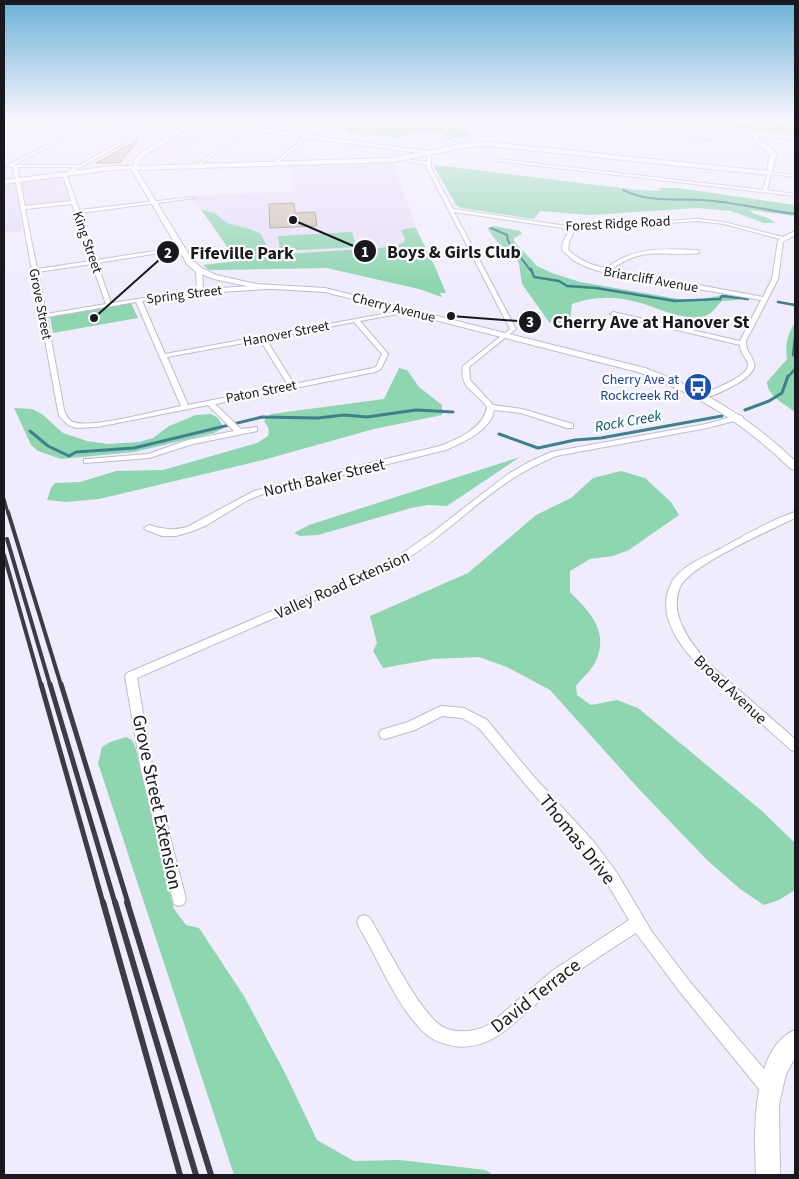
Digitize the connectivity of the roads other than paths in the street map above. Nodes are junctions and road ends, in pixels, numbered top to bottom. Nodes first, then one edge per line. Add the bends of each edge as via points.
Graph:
1 (17, 174) edge
2 (67, 174) joint
3 (138, 174) edge
4 (432, 174) edge
5 (619, 174) edge
6 (769, 174) edge
7 (778, 174) edge
8 (795, 176) edge
9 (18, 181) junction
10 (4, 182) edge
11 (765, 191) junction
12 (795, 195) edge
13 (192, 198) dead end
14 (74, 202) junction
15 (154, 202) junction
16 (23, 208) junction
17 (451, 210) junction
18 (78, 212) junction
19 (573, 228) junction
20 (795, 233) edge
21 (784, 238) junction
22 (181, 249) junction
23 (697, 252) dead end
24 (94, 262) junction
25 (35, 270) junction
26 (200, 270) junction
27 (606, 271) junction
28 (267, 287) junction
29 (200, 290) junction
30 (766, 299) junction
31 (138, 300) junction
32 (109, 305) junction
33 (408, 310) junction
34 (613, 314) dead end
35 (43, 316) junction
36 (356, 320) junction
37 (507, 335) junction
38 (262, 338) junction
39 (742, 344) junction
40 (163, 356) junction
41 (291, 385) junction
42 (705, 396) junction
43 (209, 402) junction
44 (185, 406) junction
45 (491, 407) junction
46 (740, 417) junction
47 (83, 426) joint
48 (234, 426) junction
49 (570, 426) dead end
50 (254, 429) dead end
51 (87, 461) dead end
52 (795, 467) edge
53 (795, 515) edge
54 (149, 528) dead end
55 (131, 676) joint
56 (385, 734) dead end
57 (795, 746) edge
58 (179, 899) dead end
59 (364, 922) dead end
60 (638, 923) junction
61 (795, 1041) edge
62 (770, 1088) junction
63 (768, 1175) edge

1 - 9 street, Grove Street
2 - 9 street
2 - 14 street, King Street
3 - 15 street, Cherry Avenue
4 - 17 street
5 - 11 street
6 - 11 street
7 - 8 street
9 - 10 street
9 - 16 street, Grove Street
11 - 12 street
13 - 15 street
14 - 16 street
14 - 18 street, King Street
15 - 18 street
15 - 22 street, Cherry Avenue
16 - 25 street, Grove Street
17 - 19 street, Forest Ridge Road
17 - 37 street via 513,328
18 - 24 street, King Street
19 - 21 street, Forest Ridge Road via 697,220 724,223
19 - 27 street, Briarcliff Avenue via 566,242 568,254 582,264
20 - 21 street
21 - 30 street via 776,279
22 - 24 street
22 - 26 street, Cherry Avenue
23 - 27 street via 636,253
24 - 25 street
24 - 32 street, King Street
25 - 35 street, Grove Street
26 - 28 street, Cherry Avenue via 225,281
26 - 29 street
27 - 30 street, Briarcliff Avenue
28 - 29 street, Spring Street
28 - 33 street, Cherry Avenue via 315,288
29 - 31 street, Spring Street
30 - 39 street
31 - 32 street, Spring Street
31 - 40 street
32 - 35 street, Spring Street
33 - 36 street, Hanover Street
33 - 37 street, Cherry Avenue
34 - 39 street
35 - 47 street, Grove Street via 61,414 65,421
36 - 38 street, Hanover Street
36 - 41 street, Paton Street via 385,354 379,368
37 - 42 street, Cherry Avenue via 632,367
37 - 45 street via 468,363 464,372 471,388
38 - 40 street, Hanover Street
38 - 41 street
39 - 42 street via 751,363 749,373
40 - 44 street
41 - 43 street, Paton Street
42 - 46 street, Cherry Avenue
43 - 44 street, Paton Street
43 - 48 street
44 - 47 street, Paton Street
45 - 49 street via 522,411
45 - 54 street, North Baker Street via 477,430 443,448 257,493 180,533 162,534
46 - 52 street, Cherry Avenue
46 - 55 street, Valley Road Extension via 554,454 535,461 509,476 440,533 397,561
48 - 50 street
48 - 51 street via 149,456
53 - 57 street, Broad Avenue via 738,543 688,573 675,587 672,609 680,634 691,652
55 - 58 street, Grove Street Extension via 147,770
56 - 60 street, Thomas Drive via 441,711 464,712 474,717 589,847 612,878
59 - 60 street, David Terrace via 416,1011 436,1032 464,1039 497,1029 582,959
60 - 62 street, Thomas Drive
61 - 62 street via 776,1068
62 - 63 street via 766,1110

